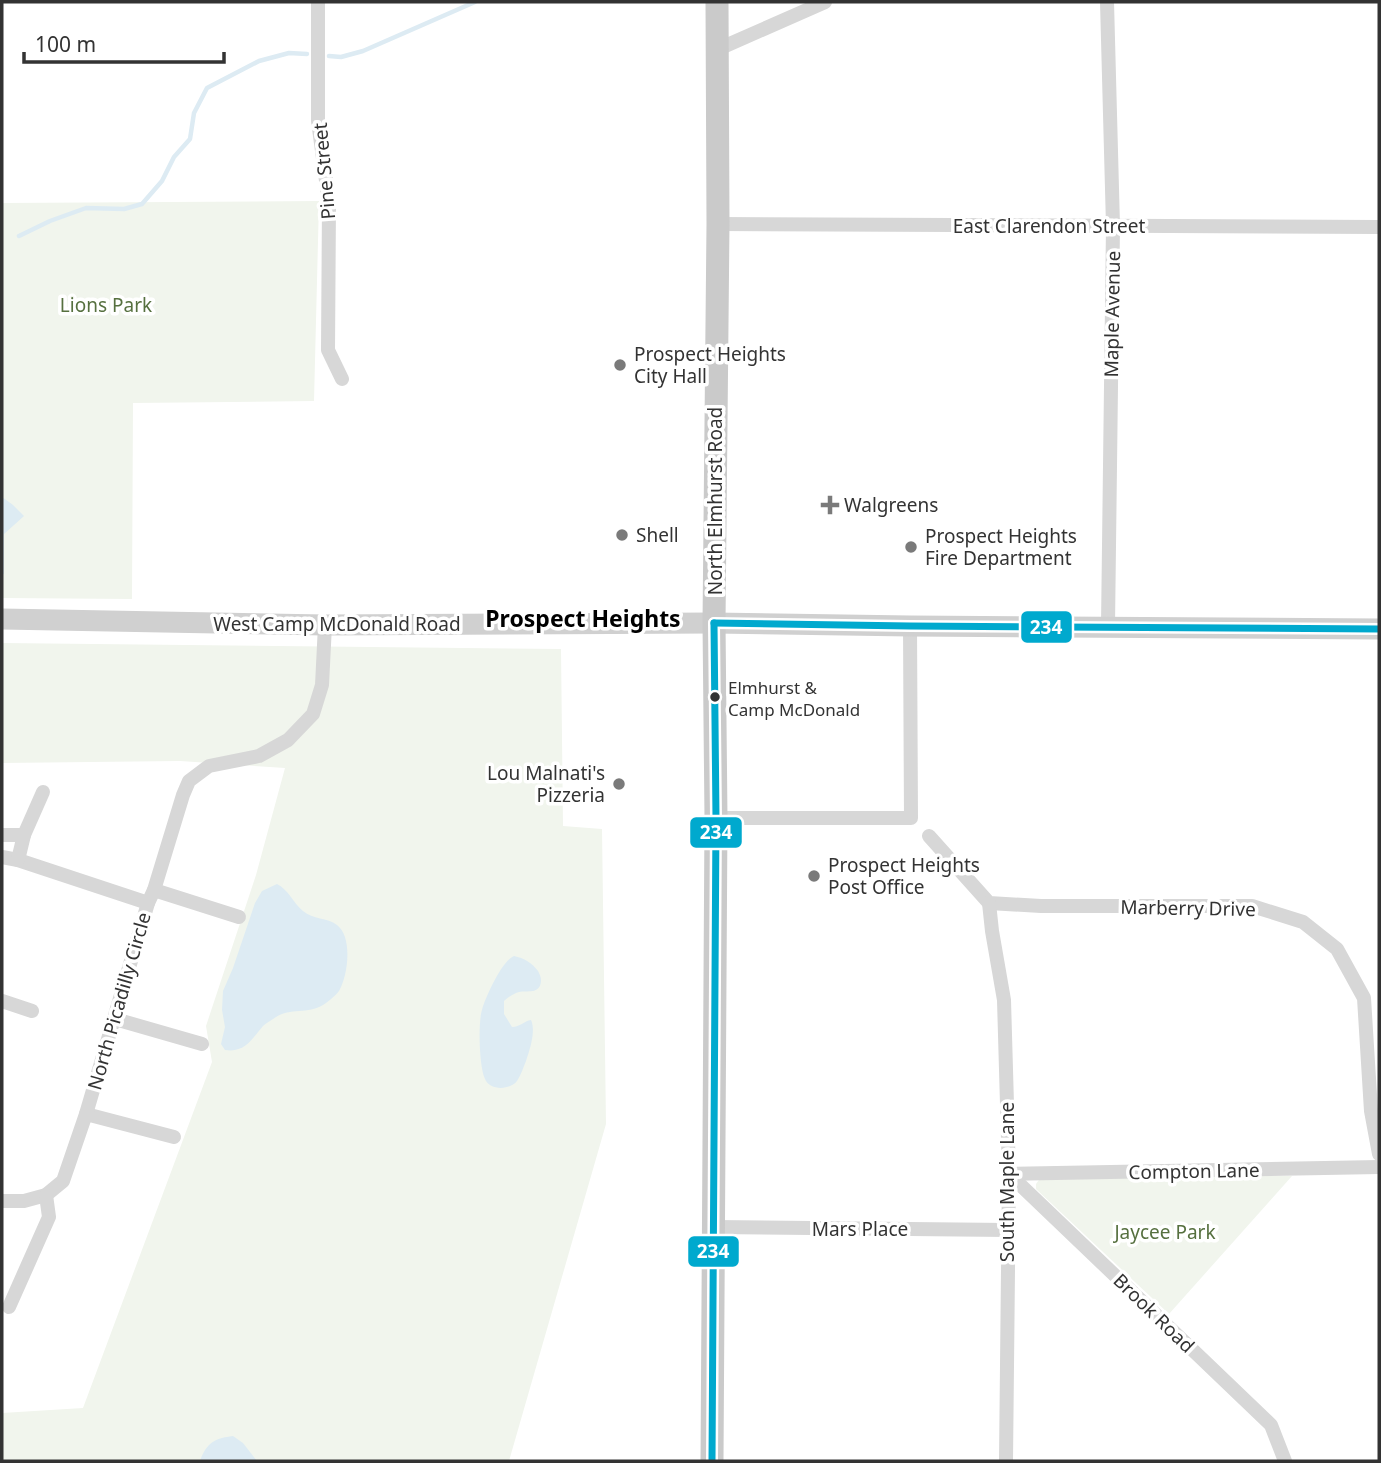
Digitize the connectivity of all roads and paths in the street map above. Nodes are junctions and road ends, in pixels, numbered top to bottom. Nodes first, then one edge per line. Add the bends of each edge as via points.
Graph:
1 (318, 2) edge
2 (717, 2) edge
3 (825, 2) edge
4 (1107, 2) edge
5 (716, 50) junction
6 (718, 224) junction
7 (1112, 226) junction
8 (1379, 227) edge
9 (342, 379) dead end
10 (2, 619) edge
11 (714, 623) junction
12 (325, 625) junction
13 (910, 626) junction
14 (1108, 626) junction
15 (1379, 629) edge
16 (43, 792) dead end
17 (716, 818) junction
18 (2, 835) edge
19 (24, 835) junction
20 (929, 836) dead end
21 (2, 857) edge
22 (18, 860) junction
23 (151, 897) junction
24 (989, 903) junction
25 (239, 917) dead end
26 (2, 1002) edge
27 (32, 1011) dead end
28 (115, 1019) junction
29 (202, 1044) dead end
30 (86, 1114) junction
31 (174, 1137) dead end
32 (1379, 1154) edge
33 (1379, 1167) edge
34 (1009, 1174) junction
35 (46, 1195) junction
36 (2, 1201) edge
37 (713, 1227) junction
38 (1008, 1230) junction
39 (9, 1307) dead end
40 (712, 1461) edge
41 (1006, 1461) edge
42 (1285, 1461) edge

1 - 9 street, Pine Street via 318,121 330,202 328,350
2 - 5 main road, North Elmhurst Road
3 - 5 street
4 - 7 street, Maple Avenue
5 - 6 main road, North Elmhurst Road
6 - 7 street, East Clarendon Street
6 - 11 main road, North Elmhurst Road
7 - 8 street, East Clarendon Street
7 - 14 street, Maple Avenue
10 - 12 main road, West Camp McDonald Road
11 - 12 main road, West Camp McDonald Road
11 - 13 main road, West Camp McDonald Road
11 - 17 main road, North Elmhurst Road
12 - 23 street via 322,685 313,714 288,740 259,756 209,766 190,781
13 - 14 main road, West Camp McDonald Road
13 - 17 street via 911,818
14 - 15 main road, West Camp McDonald Road
16 - 19 street
17 - 37 main road, North Elmhurst Road
18 - 19 street
19 - 22 street
20 - 24 street
21 - 22 street, North Picadilly Circle
22 - 23 street, North Picadilly Circle
23 - 25 street
23 - 28 street, North Picadilly Circle
24 - 32 street, Marberry Drive via 1252,906 1303,922 1337,949 1364,998 1371,1111
24 - 34 street, South Maple Lane via 1004,1000
26 - 27 street
28 - 29 street
28 - 30 street, North Picadilly Circle
30 - 31 street
30 - 35 street, North Picadilly Circle via 63,1181
33 - 34 street, Compton Lane
34 - 38 street, South Maple Lane
34 - 42 street, Brook Road via 1271,1425
35 - 36 street
35 - 39 street via 49,1216
37 - 38 street, Mars Place
37 - 40 main road, North Elmhurst Road
38 - 41 street, South Maple Lane

